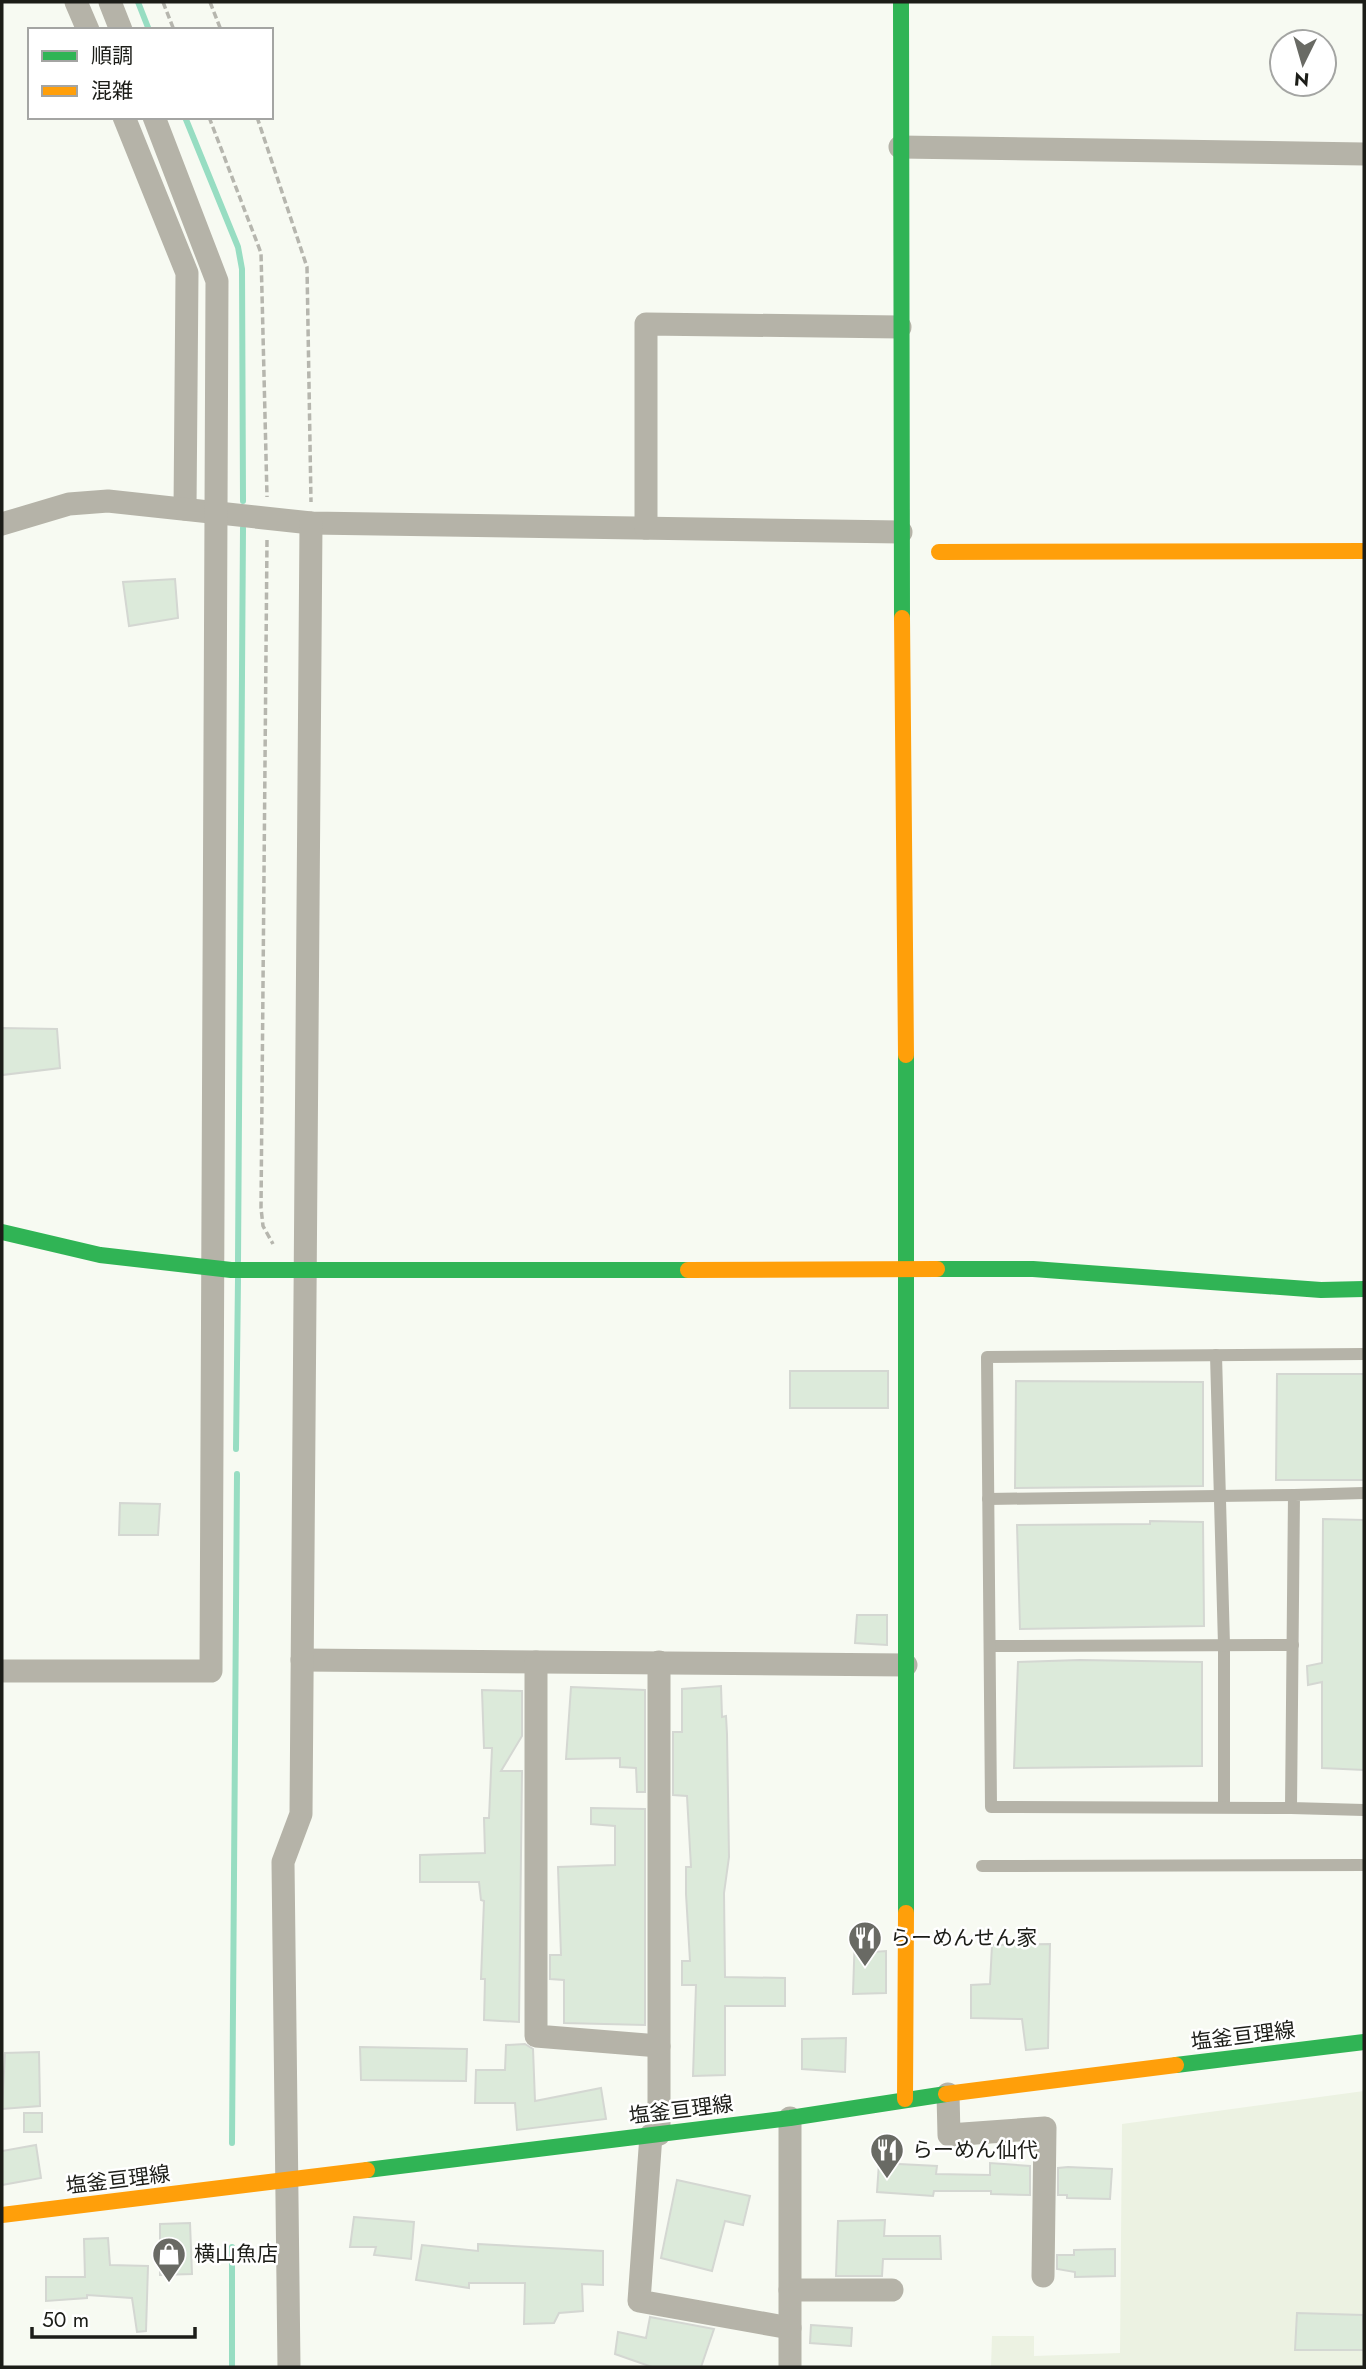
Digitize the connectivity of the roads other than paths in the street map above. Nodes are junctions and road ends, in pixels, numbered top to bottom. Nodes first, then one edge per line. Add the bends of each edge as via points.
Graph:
1 (76, 2) edge
2 (110, 2) edge
3 (901, 2) edge
4 (87, 28) edge
5 (120, 28) edge
6 (125, 119) edge
7 (155, 119) edge
8 (900, 148) junction
9 (1364, 155) edge
10 (900, 327) junction
11 (185, 509) junction
12 (217, 512) junction
13 (311, 523) junction
14 (2, 524) edge
15 (646, 528) junction
16 (901, 532) junction
17 (1364, 551) edge
18 (939, 552) dead end
19 (2, 1232) edge
20 (219, 1270) junction
21 (908, 1271) junction
22 (306, 1274) junction
23 (1364, 1289) edge
24 (1364, 1354) edge
25 (1216, 1355) junction
26 (1364, 1493) edge
27 (1219, 1495) junction
28 (1294, 1495) junction
29 (988, 1499) junction
30 (1224, 1645) junction
31 (1293, 1645) junction
32 (989, 1646) junction
33 (302, 1660) junction
34 (536, 1662) junction
35 (659, 1662) junction
36 (906, 1665) junction
37 (2, 1671) edge
38 (1224, 1806) junction
39 (1291, 1808) junction
40 (1364, 1810) edge
41 (1364, 1865) edge
42 (982, 1866) dead end
43 (1364, 2042) edge
44 (659, 2046) junction
45 (948, 2094) junction
46 (905, 2099) junction
47 (790, 2118) junction
48 (655, 2134) junction
49 (288, 2180) junction
50 (2, 2215) edge
51 (1043, 2276) dead end
52 (790, 2290) junction
53 (892, 2290) dead end
54 (790, 2328) junction
55 (289, 2367) edge
56 (790, 2367) edge

1 - 4 street
2 - 5 street
3 - 8 street
6 - 11 street via 187,273
7 - 12 street via 217,281
8 - 9 street
8 - 10 street
10 - 15 street via 646,324
10 - 16 street
11 - 12 street
11 - 14 street via 108,501 69,503
12 - 13 street
12 - 20 street
13 - 15 street
13 - 22 street
15 - 16 street
16 - 21 street
17 - 18 street
19 - 20 street via 111,1259
20 - 22 street
20 - 37 street via 211,1671
21 - 22 street
21 - 23 street via 1032,1269 1321,1290
21 - 36 street
22 - 33 street
24 - 25 lane
25 - 27 lane
25 - 29 lane via 987,1357
26 - 28 lane
27 - 28 lane
27 - 29 lane
27 - 30 lane
28 - 31 lane
29 - 32 lane
30 - 31 lane
30 - 32 lane
30 - 38 lane
31 - 39 lane
32 - 38 lane via 991,1807
33 - 34 street
33 - 49 street via 301,1814 283,1862
34 - 35 street
34 - 44 street via 536,2036
35 - 36 street
35 - 44 street
36 - 46 street
38 - 39 lane
39 - 40 lane
41 - 42 lane
43 - 45 street, 塩釜亘理線
44 - 48 street
45 - 46 street, 塩釜亘理線
45 - 51 street via 949,2136 1045,2127
46 - 47 street, 塩釜亘理線
47 - 48 street, 塩釜亘理線
47 - 52 street
48 - 49 street, 塩釜亘理線
48 - 54 street via 639,2301
49 - 50 street, 塩釜亘理線
49 - 55 street
52 - 53 street
52 - 54 street
54 - 56 street

